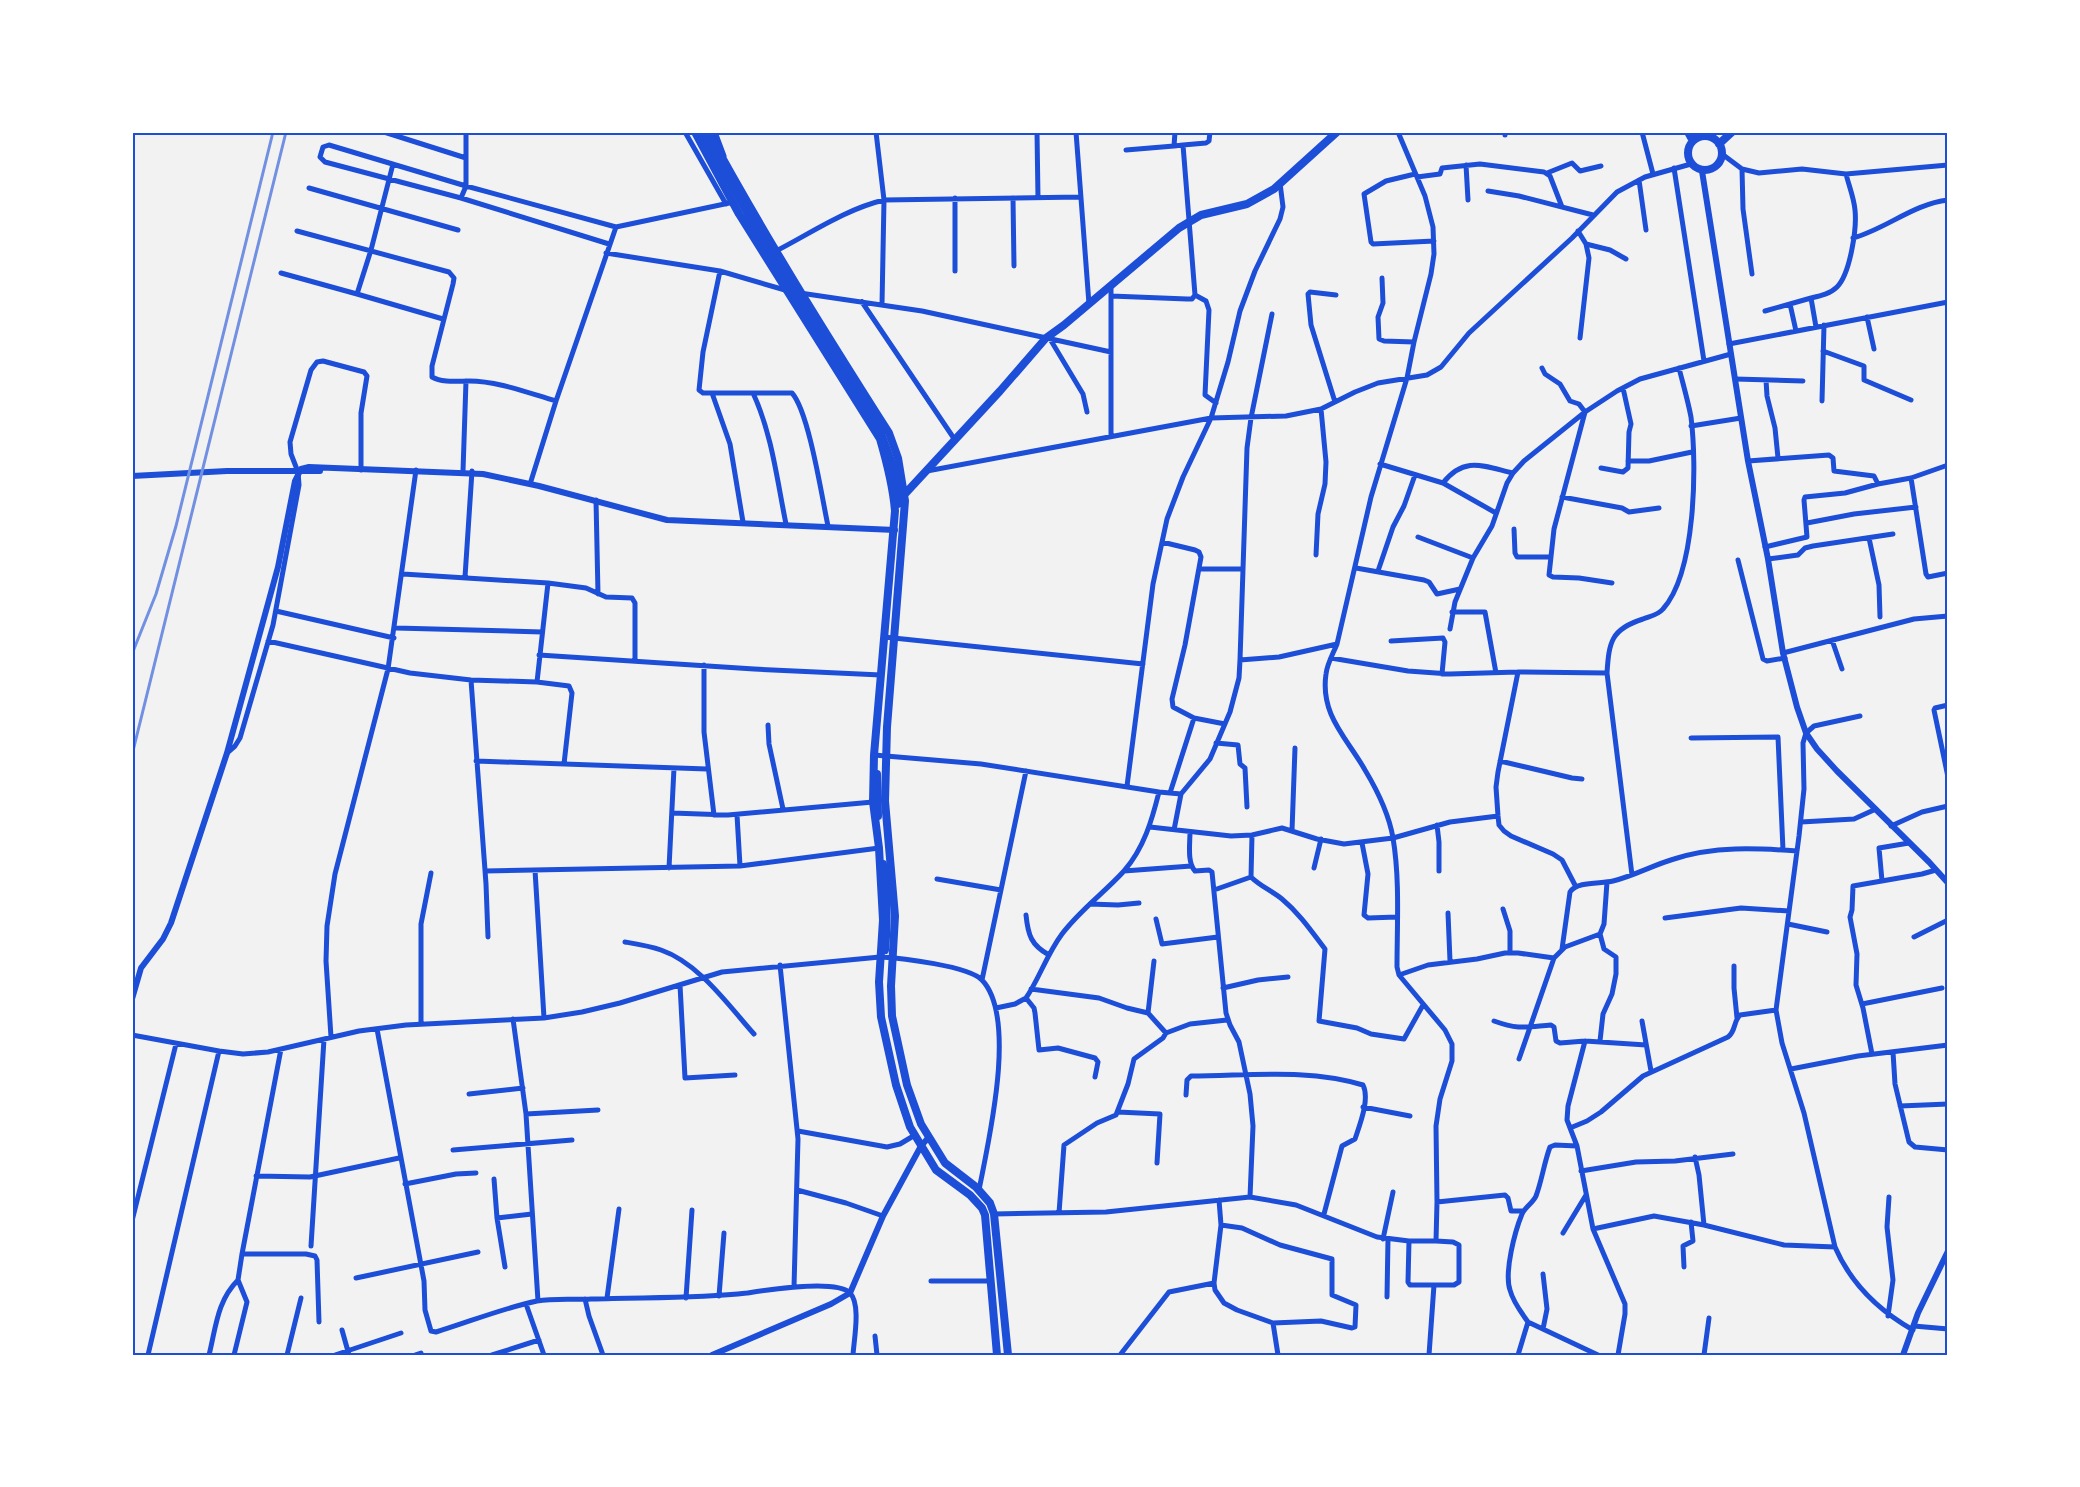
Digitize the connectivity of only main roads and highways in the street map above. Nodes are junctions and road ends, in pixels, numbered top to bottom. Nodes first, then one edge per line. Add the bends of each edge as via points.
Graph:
1 (695, 132) edge
2 (703, 132) edge
3 (708, 132) edge
4 (1337, 132) edge
5 (1688, 132) edge
6 (1732, 132) edge
7 (1693, 141) junction
8 (1719, 144) junction
9 (904, 495) junction
10 (894, 505) junction
11 (897, 530) junction
12 (999, 1355) edge
13 (1008, 1355) edge

1 - 10 main road via 729,203 880,439
2 - 11 main road via 762,240 879,428 894,469
3 - 9 main road via 744,199 889,433
4 - 9 main road via 1280,183 1247,204 1201,215 1179,228 1111,285 1048,338
5 - 7 main road
6 - 8 main road
7 - 8 main road via 1708,136
7 - 8 main road via 1688,153 1691,164 1702,171 1719,164
9 - 10 main road
9 - 11 main road
10 - 11 main road
11 - 12 main road via 878,731 878,808 888,904 882,970 884,1013 901,1099 915,1134 936,1164 975,1196 982,1208 989,1237
11 - 12 main road via 874,755 873,802 883,920 881,1017 910,1127 936,1170 976,1201 985,1215
11 - 13 main road via 885,801 895,916 892,1016 907,1085 921,1124 945,1163 979,1190 994,1214

